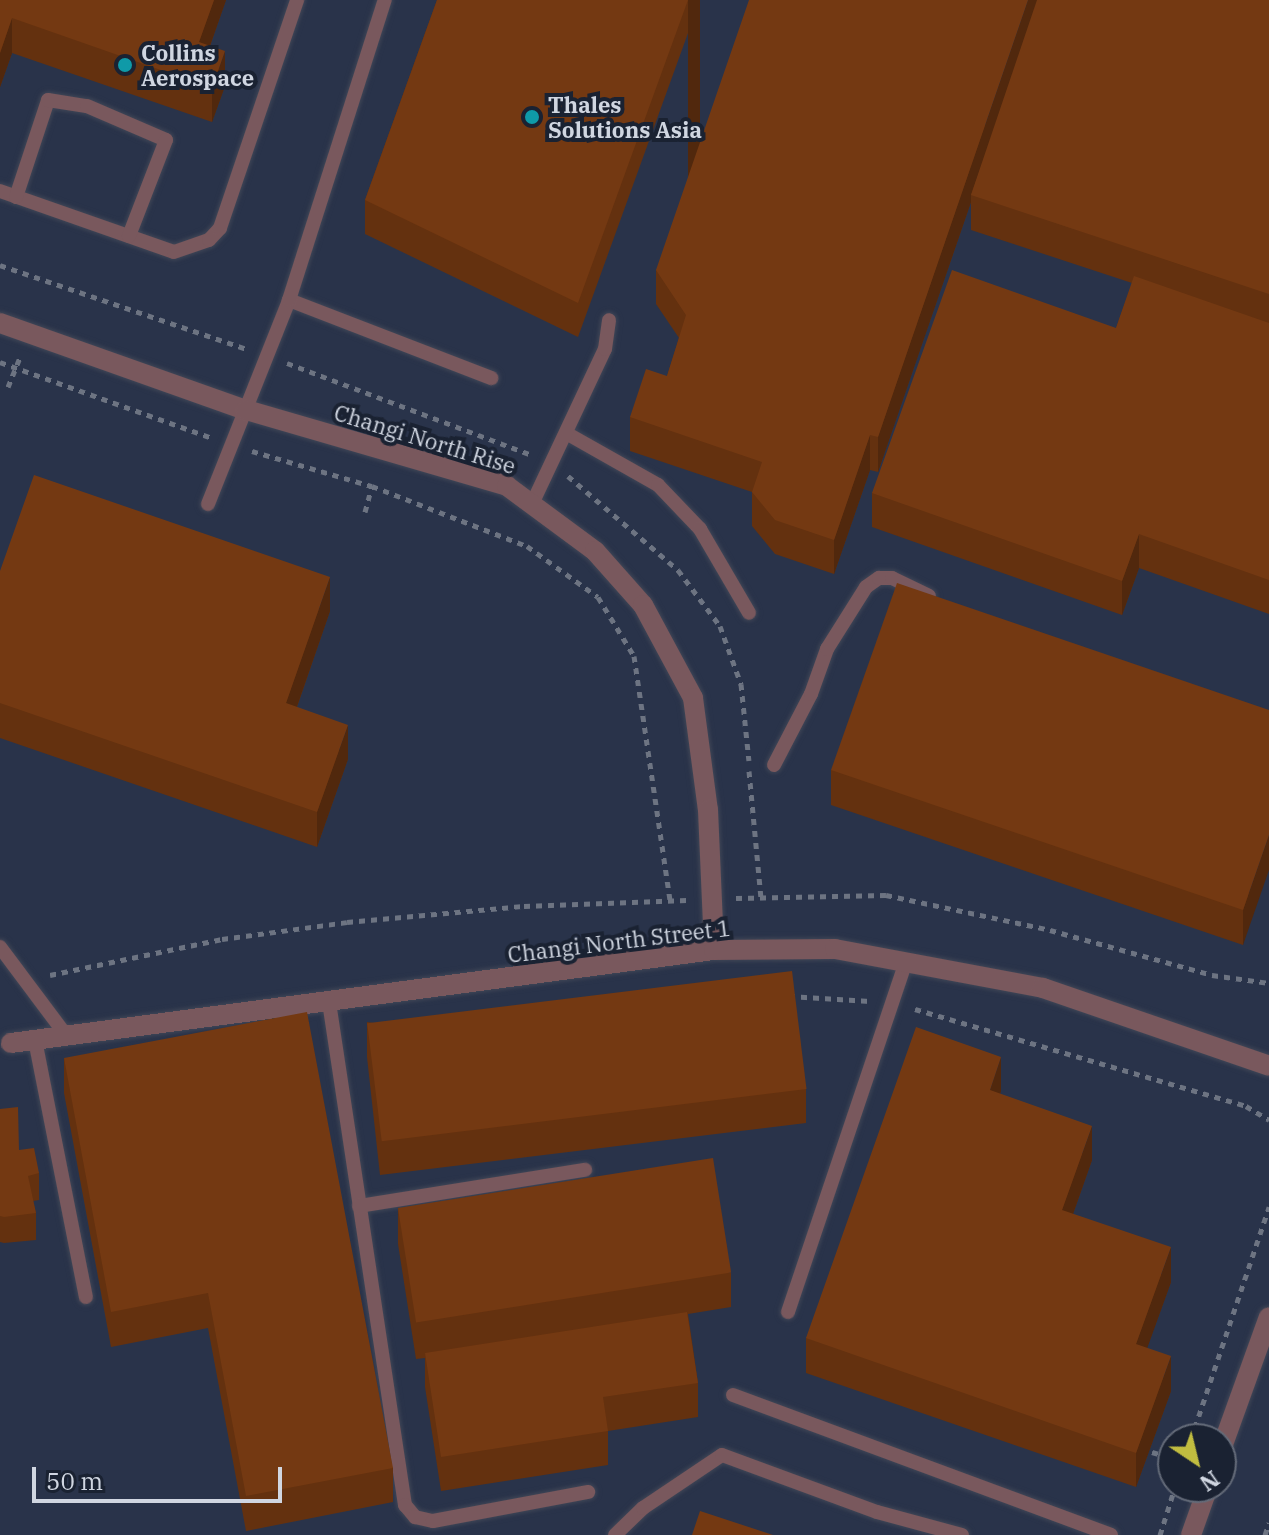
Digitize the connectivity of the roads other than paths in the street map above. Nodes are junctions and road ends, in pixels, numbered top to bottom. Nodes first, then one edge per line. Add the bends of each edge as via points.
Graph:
1 (297, 0) edge
2 (385, 0) edge
3 (0, 191) edge
4 (16, 197) junction
5 (129, 236) junction
6 (289, 300) junction
7 (609, 320) dead end
8 (0, 323) edge
9 (491, 378) dead end
10 (246, 410) junction
11 (566, 433) junction
12 (208, 504) dead end
13 (532, 504) junction
14 (944, 604) edge
15 (749, 613) dead end
16 (774, 765) dead end
17 (0, 947) edge
18 (714, 950) junction
19 (906, 962) junction
20 (329, 1002) junction
21 (65, 1034) junction
22 (35, 1040) junction
23 (11, 1043) dead end
24 (1269, 1066) edge
25 (585, 1170) dead end
26 (359, 1206) junction
27 (86, 1297) dead end
28 (788, 1312) dead end
29 (1269, 1317) edge
30 (733, 1395) dead end
31 (1231, 1423) edge
32 (588, 1492) dead end
33 (1202, 1503) edge
34 (615, 1535) edge
35 (962, 1535) edge
36 (1111, 1535) edge
37 (1191, 1535) edge

1 - 5 lane via 220,228 202,244 174,252
2 - 6 lane
3 - 4 lane
4 - 5 lane
4 - 5 lane via 48,100 87,106 166,140
6 - 9 lane
6 - 10 lane
7 - 11 lane via 605,349
8 - 10 street, Changi North Rise
10 - 12 lane
10 - 13 street, Changi North Rise via 507,486
11 - 13 lane
11 - 15 lane via 658,485 700,529
13 - 18 street, Changi North Rise via 595,551 643,605 693,698 708,810
14 - 16 lane via 892,578 879,578 866,587 827,649 811,694
17 - 21 lane
18 - 19 street, Changi North Street 1 via 835,949
18 - 20 street, Changi North Street 1
19 - 24 street, Changi North Street 1 via 1043,988
19 - 28 lane
20 - 21 street, Changi North Street 1
20 - 26 lane
21 - 22 street, Changi North Street 1
22 - 23 street, Changi North Street 1
22 - 27 lane
25 - 26 lane
26 - 32 lane via 405,1505 415,1517 433,1521
29 - 31 street
30 - 36 lane
33 - 37 street
34 - 35 lane via 643,1508 722,1455 877,1512

